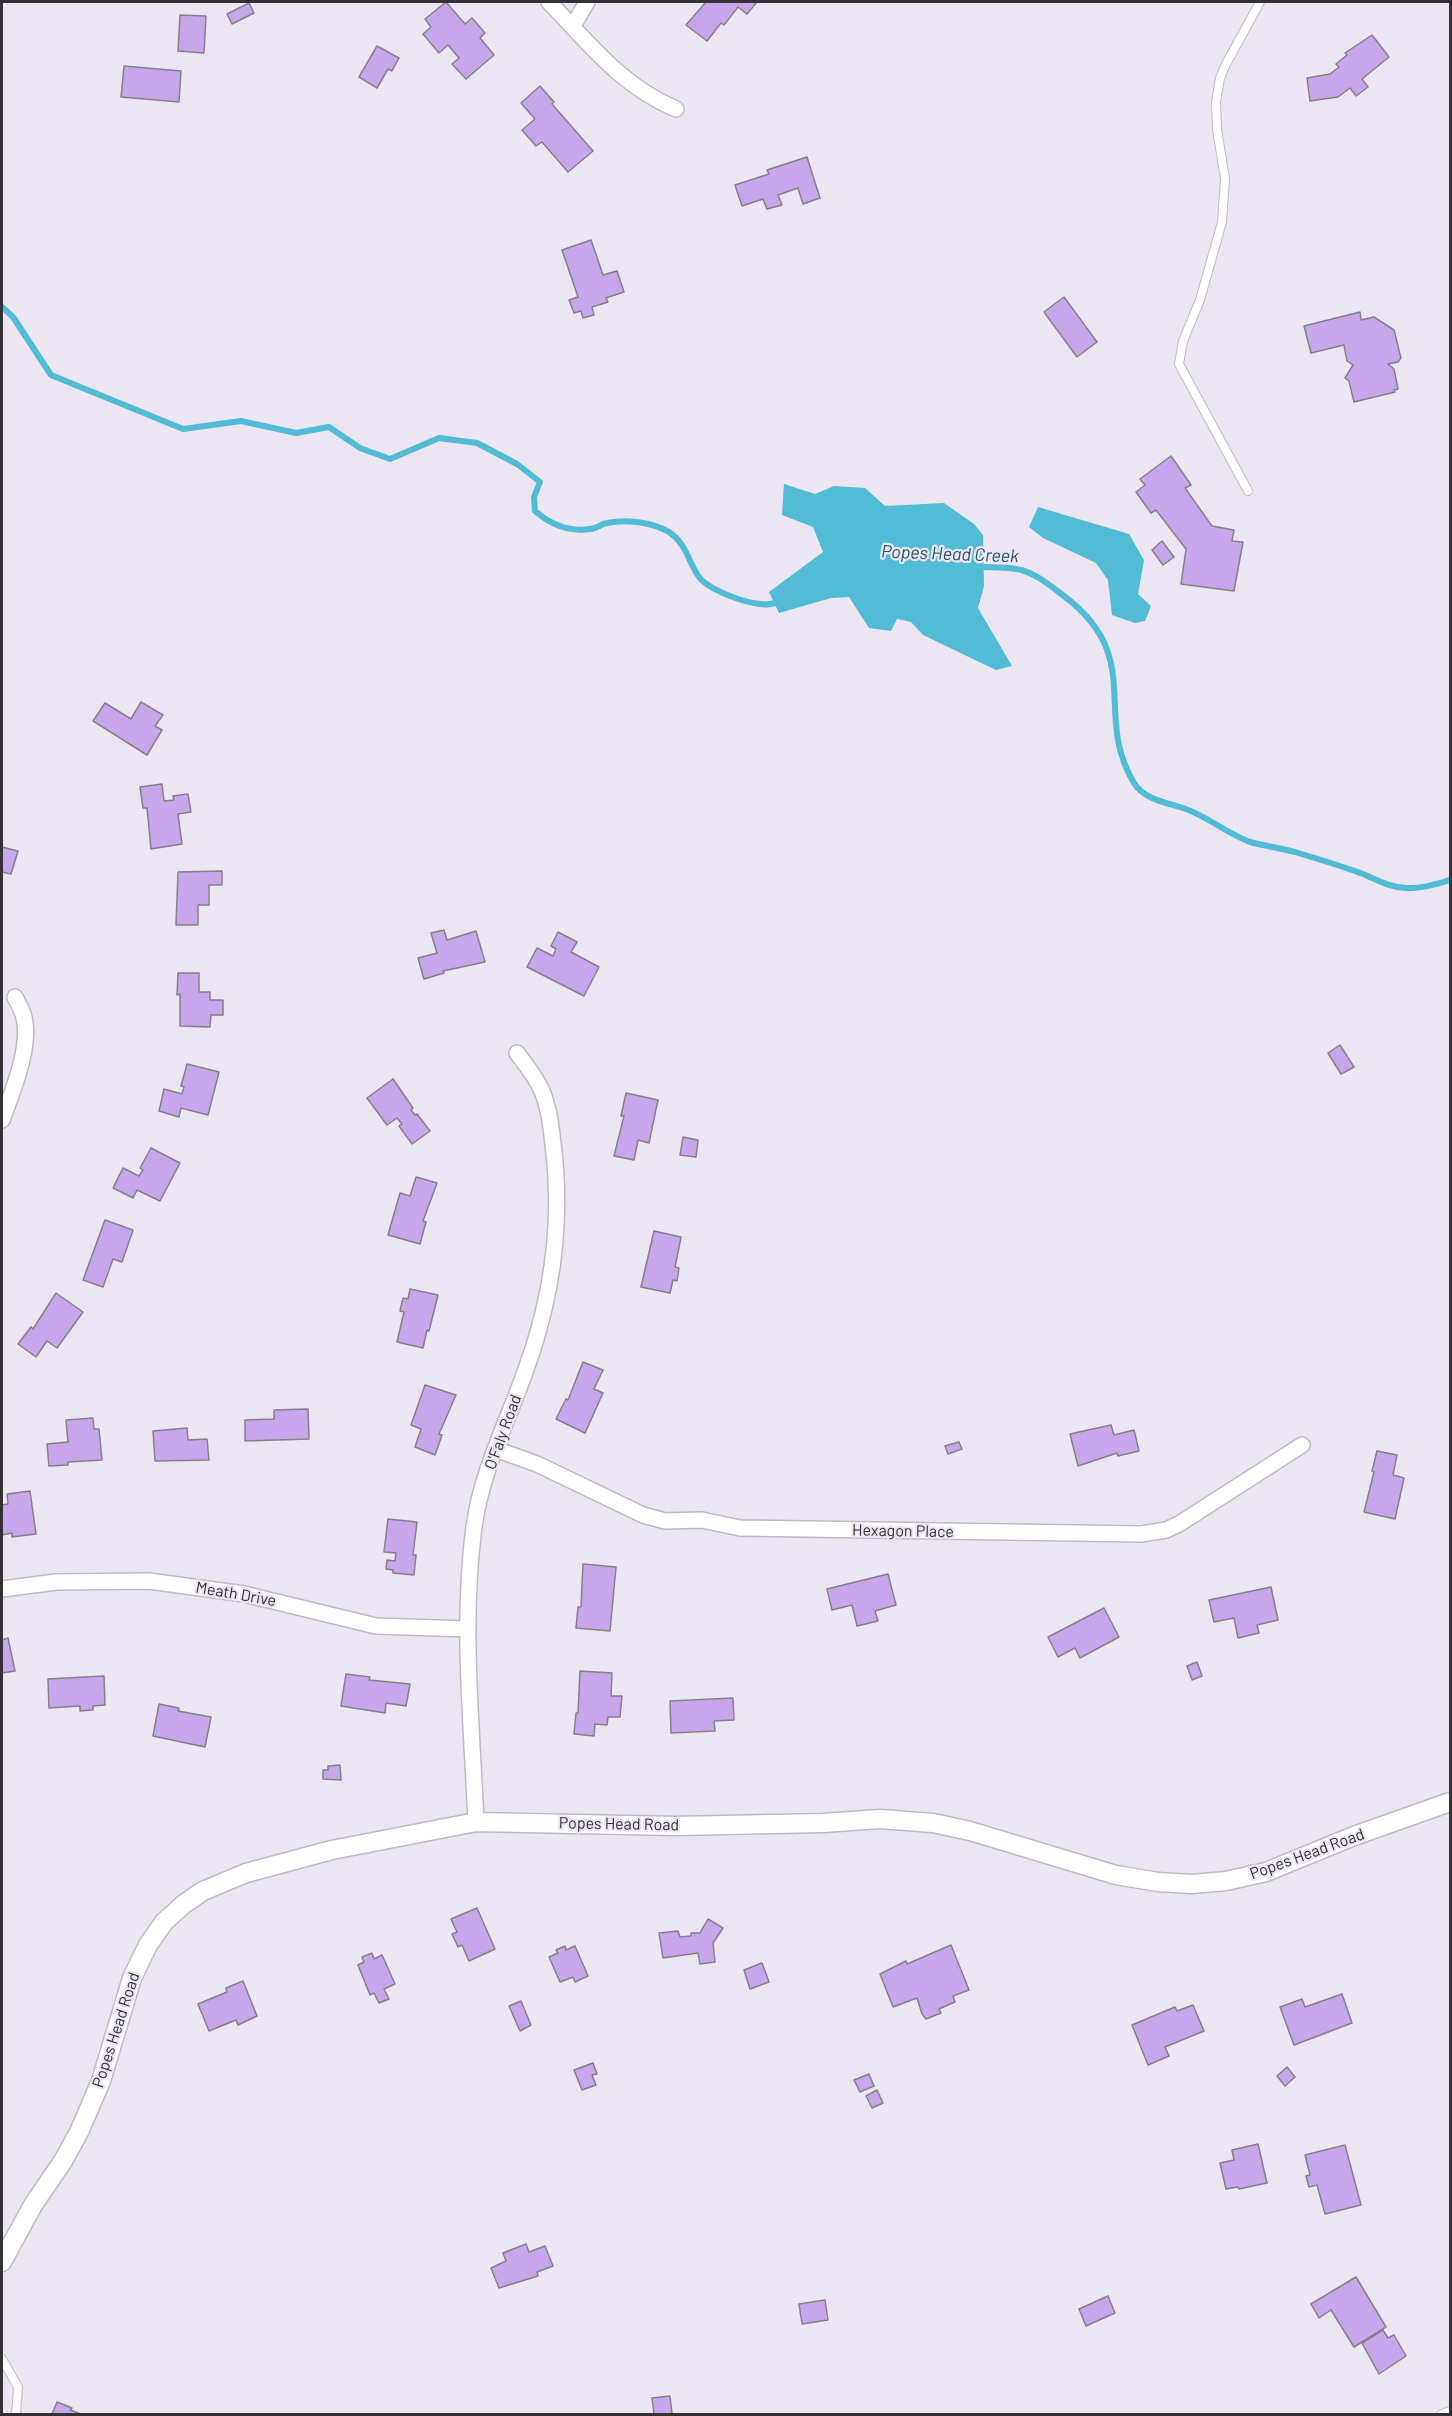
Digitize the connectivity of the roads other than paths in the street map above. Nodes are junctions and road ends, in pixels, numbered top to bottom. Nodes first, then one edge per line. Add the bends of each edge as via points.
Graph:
1 (549, 2) edge
2 (586, 2) edge
3 (1260, 2) edge
4 (573, 26) junction
5 (676, 109) dead end
6 (1248, 491) dead end
7 (15, 997) dead end
8 (517, 1053) dead end
9 (2, 1120) edge
10 (1302, 1445) dead end
11 (495, 1449) junction
12 (2, 1589) edge
13 (468, 1629) junction
14 (1450, 1802) edge
15 (476, 1822) junction
16 (2, 2262) edge
17 (2, 2360) edge
18 (1450, 2411) edge
19 (16, 2415) edge
20 (1442, 2415) edge

1 - 4 street
2 - 4 street
3 - 6 lane via 1220,78 1216,129 1225,179 1222,222 1179,364
4 - 5 street via 626,81
7 - 9 street via 26,1030
8 - 11 street, O'Faly Road via 542,1090 549,1113 557,1171 557,1229 542,1323
10 - 11 street, Hexagon Place via 1179,1524 1141,1534 740,1528 702,1520 665,1521 643,1515 537,1464
11 - 13 street, O'Faly Road via 474,1525
12 - 13 street, Meath Drive via 56,1582 149,1581 244,1594 376,1626
13 - 15 street, O'Faly Road
14 - 15 street, Popes Head Road via 1266,1872 1192,1884 1116,1875 970,1831 909,1821 675,1826
15 - 16 street, Popes Head Road via 332,1850 246,1873 204,1891 164,1922 132,1978 100,2081 79,2132
17 - 19 lane via 18,2387
18 - 20 lane

